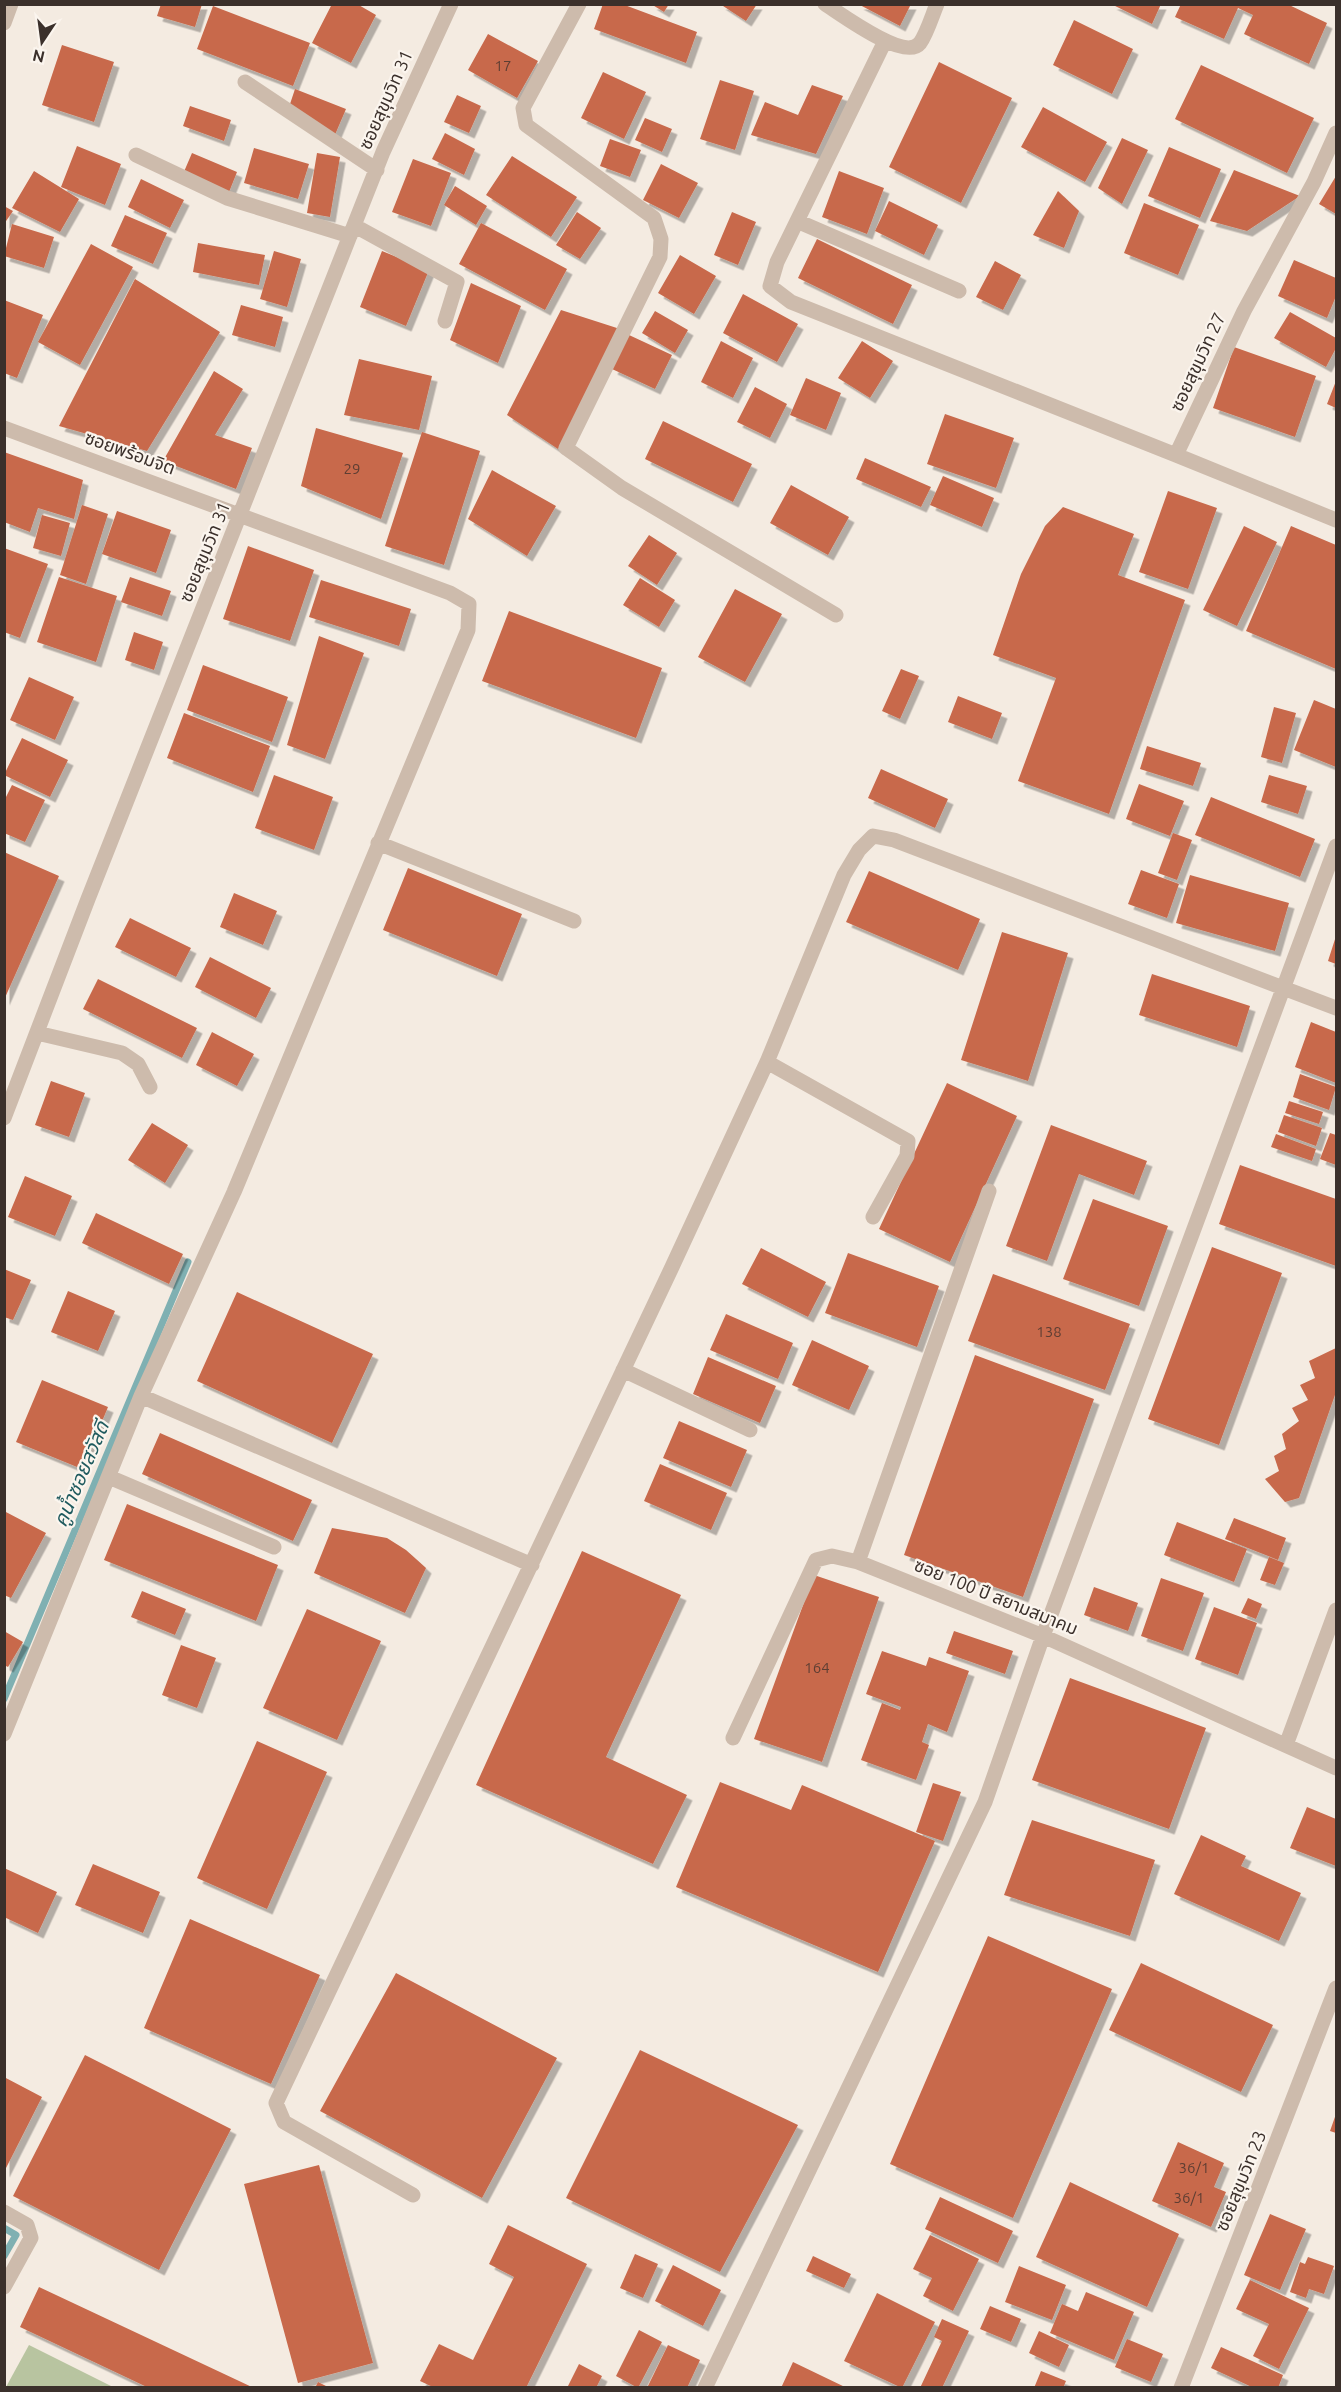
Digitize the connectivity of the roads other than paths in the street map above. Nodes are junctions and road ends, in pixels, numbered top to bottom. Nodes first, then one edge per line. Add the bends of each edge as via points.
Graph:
1 (11, 4) edge
2 (451, 4) edge
3 (579, 4) edge
4 (825, 4) edge
5 (937, 4) edge
6 (4, 23) edge
7 (885, 41) junction
8 (245, 82) dead end
9 (1336, 134) edge
10 (136, 156) dead end
11 (377, 170) junction
12 (797, 221) junction
13 (353, 231) junction
14 (959, 291) dead end
15 (445, 321) dead end
16 (4, 428) edge
17 (1176, 455) junction
18 (241, 515) junction
19 (1336, 520) edge
20 (836, 615) dead end
21 (378, 843) junction
22 (1336, 846) edge
23 (574, 921) dead end
24 (1283, 988) junction
25 (1336, 1008) edge
26 (37, 1033) junction
27 (766, 1062) junction
28 (150, 1087) dead end
29 (4, 1118) edge
30 (989, 1191) dead end
31 (873, 1218) dead end
32 (623, 1370) junction
33 (141, 1396) junction
34 (750, 1430) dead end
35 (109, 1477) junction
36 (274, 1547) dead end
37 (858, 1562) junction
38 (532, 1565) junction
39 (1336, 1610) edge
40 (1043, 1636) junction
41 (4, 1734) edge
42 (733, 1738) dead end
43 (1286, 1745) junction
44 (1336, 1768) edge
45 (1336, 1988) edge
46 (413, 2195) dead end
47 (4, 2212) edge
48 (4, 2288) edge
49 (705, 2388) edge
50 (1181, 2388) edge

1 - 6 street
2 - 11 street, ซอยสุขุมวิท 31
3 - 20 street via 523,108 526,125 654,218 662,239 660,257 566,448 622,488
4 - 7 street
5 - 7 street via 919,44 902,49
7 - 12 street
8 - 11 street
9 - 17 street, ซอยสุขุมวิท 27 via 1244,311
10 - 13 street via 227,198
11 - 13 street, ซอยสุขุมวิท 31
12 - 14 street
12 - 17 street via 770,286 792,302
13 - 15 street via 457,282
13 - 18 street, ซอยสุขุมวิท 31
16 - 18 street, ซอยพร้อมจิต
17 - 19 street
18 - 21 street, ซอยพร้อมจิต via 450,593 469,604 468,630
18 - 26 street, ซอยสุขุมวิท 31
21 - 23 street
21 - 33 street via 234,1192
22 - 24 street
24 - 25 street
24 - 27 street via 894,840 873,836 844,875
24 - 40 street
26 - 28 street via 122,1053 138,1064
26 - 29 street, ซอยสุขุมวิท 31
27 - 31 street via 908,1141 907,1156
27 - 32 street
30 - 37 street
32 - 34 street
32 - 38 street
33 - 35 street
33 - 38 street
35 - 36 street
35 - 41 street
37 - 40 street, ซอย 100 ปี สยามสมาคม
37 - 42 street, ซอย 100 ปี สยามสมาคม via 832,1556 816,1560
38 - 46 street via 276,2103 284,2122
39 - 43 street
40 - 43 street, ซอย 100 ปี สยามสมาคม
40 - 49 street via 985,1802
43 - 44 street, ซอย 100 ปี สยามสมาคม
45 - 50 street, ซอยสุขุมวิท 23
47 - 48 street via 27,2225 31,2238

